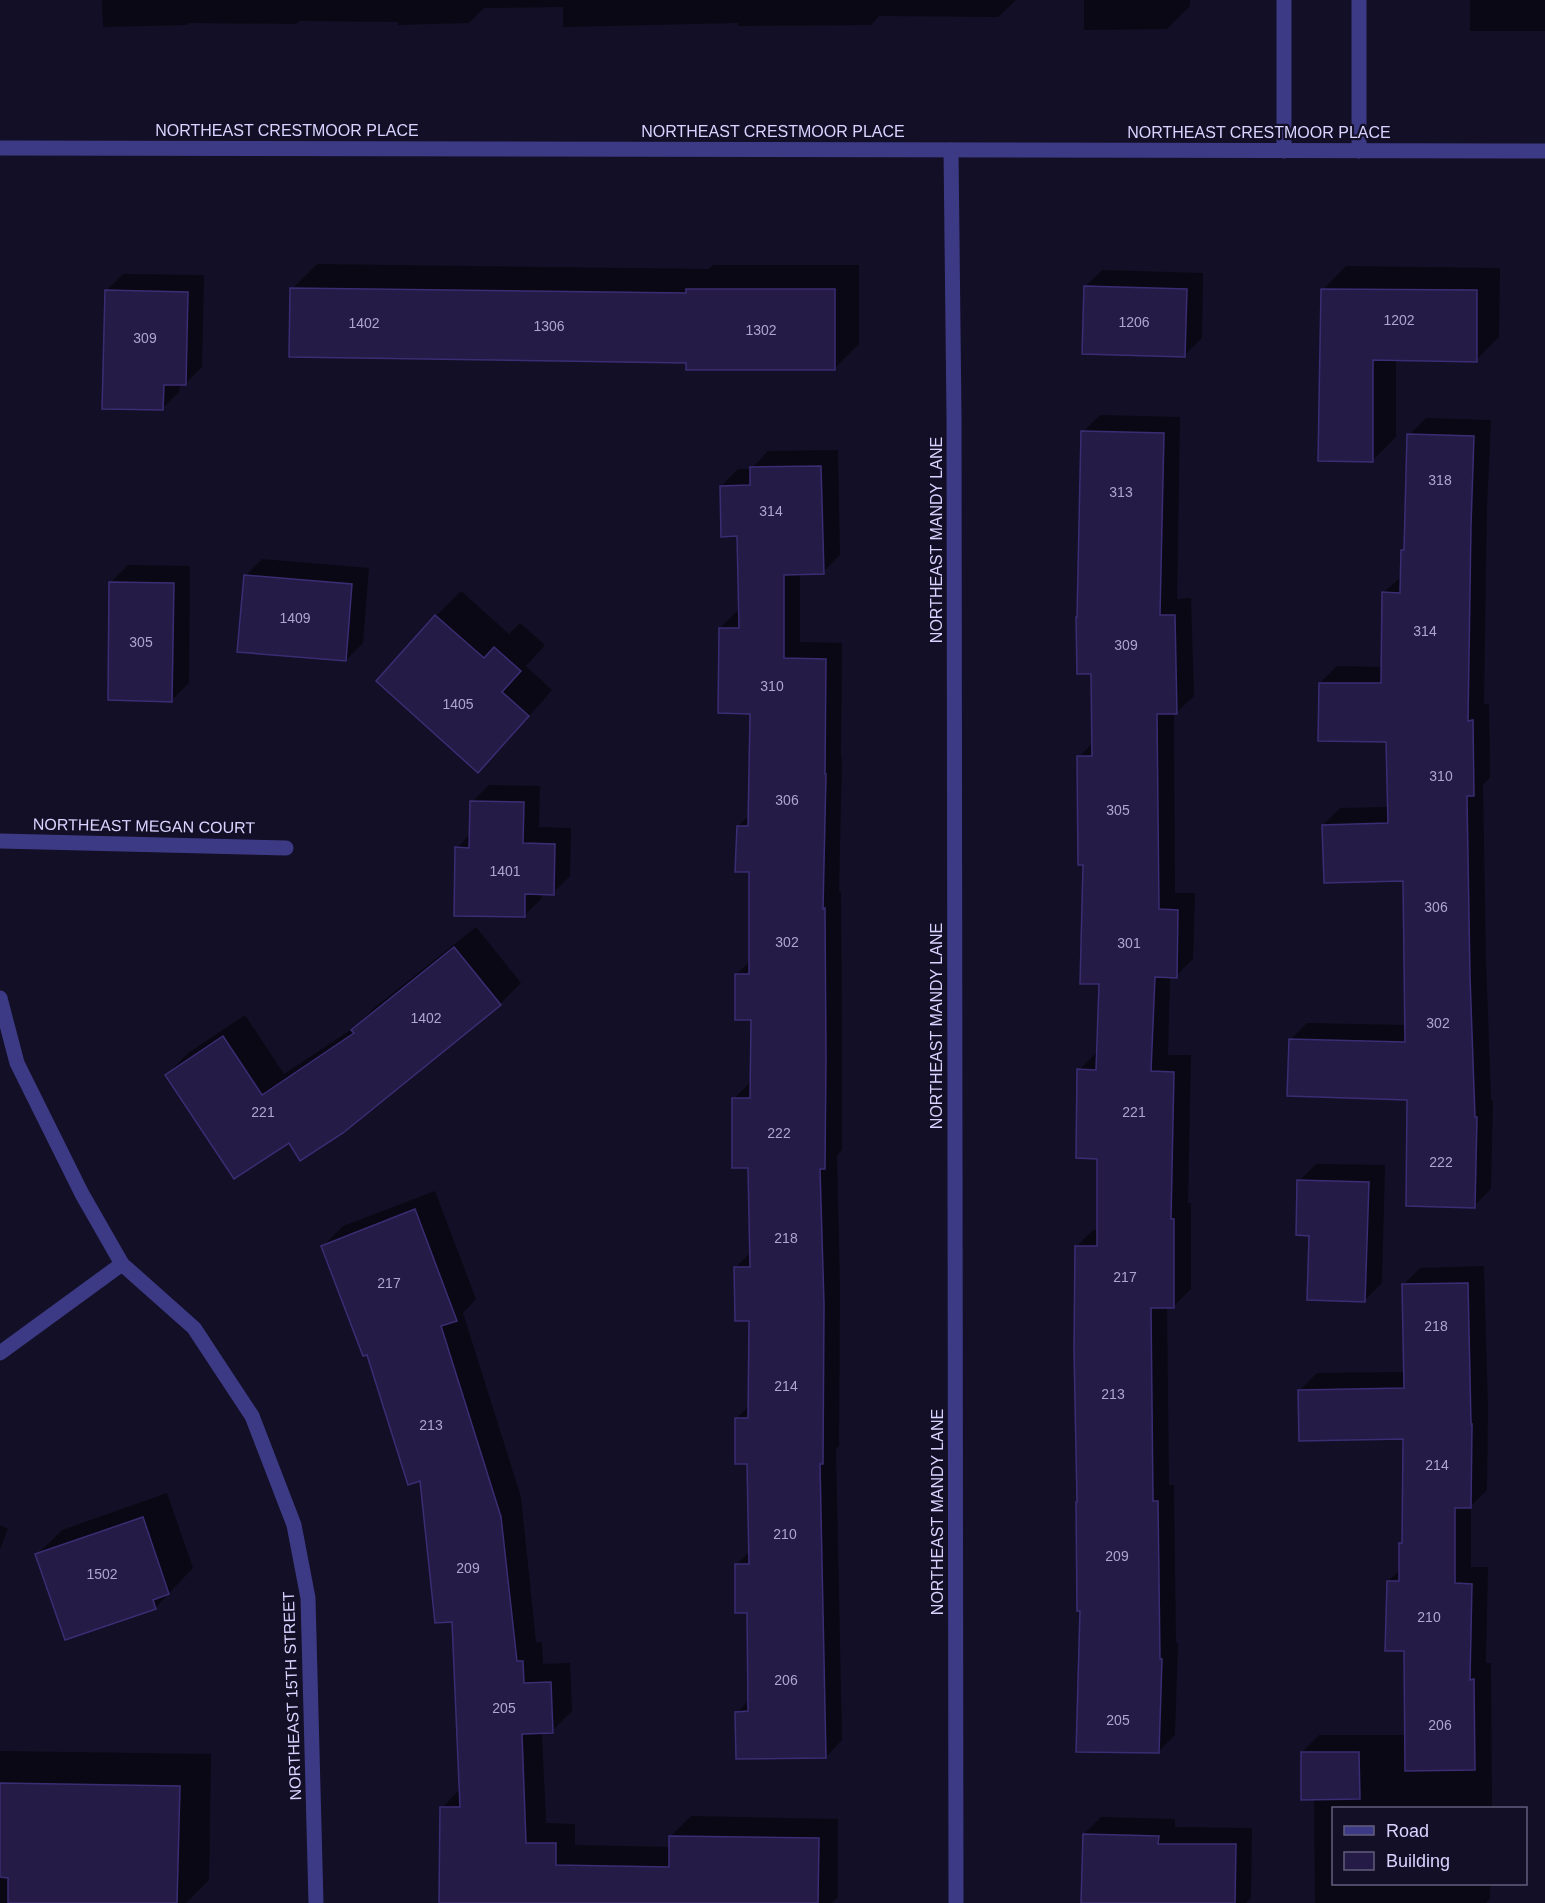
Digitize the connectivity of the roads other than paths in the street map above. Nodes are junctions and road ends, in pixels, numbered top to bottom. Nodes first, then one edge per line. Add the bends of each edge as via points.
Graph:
1 (1284, 0) edge
2 (1359, 0) edge
3 (0, 148) edge
4 (951, 150) junction
5 (1284, 150) junction
6 (1359, 150) junction
7 (1545, 150) edge
8 (0, 841) edge
9 (286, 848) dead end
10 (0, 998) edge
11 (122, 1264) junction
12 (0, 1353) edge
13 (316, 1903) edge
14 (956, 1903) edge

1 - 5 street
2 - 6 street
3 - 4 street, NORTHEAST CRESTMOOR PLACE
4 - 5 street, NORTHEAST CRESTMOOR PLACE
4 - 14 street, NORTHEAST MANDY LANE
5 - 6 street, NORTHEAST CRESTMOOR PLACE
6 - 7 street, NORTHEAST CRESTMOOR PLACE
8 - 9 street, NORTHEAST MEGAN COURT
10 - 11 street, NORTHEAST 15TH STREET via 17,1063 82,1194
11 - 12 street
11 - 13 street, NORTHEAST 15TH STREET via 194,1328 252,1416 294,1525 308,1599

